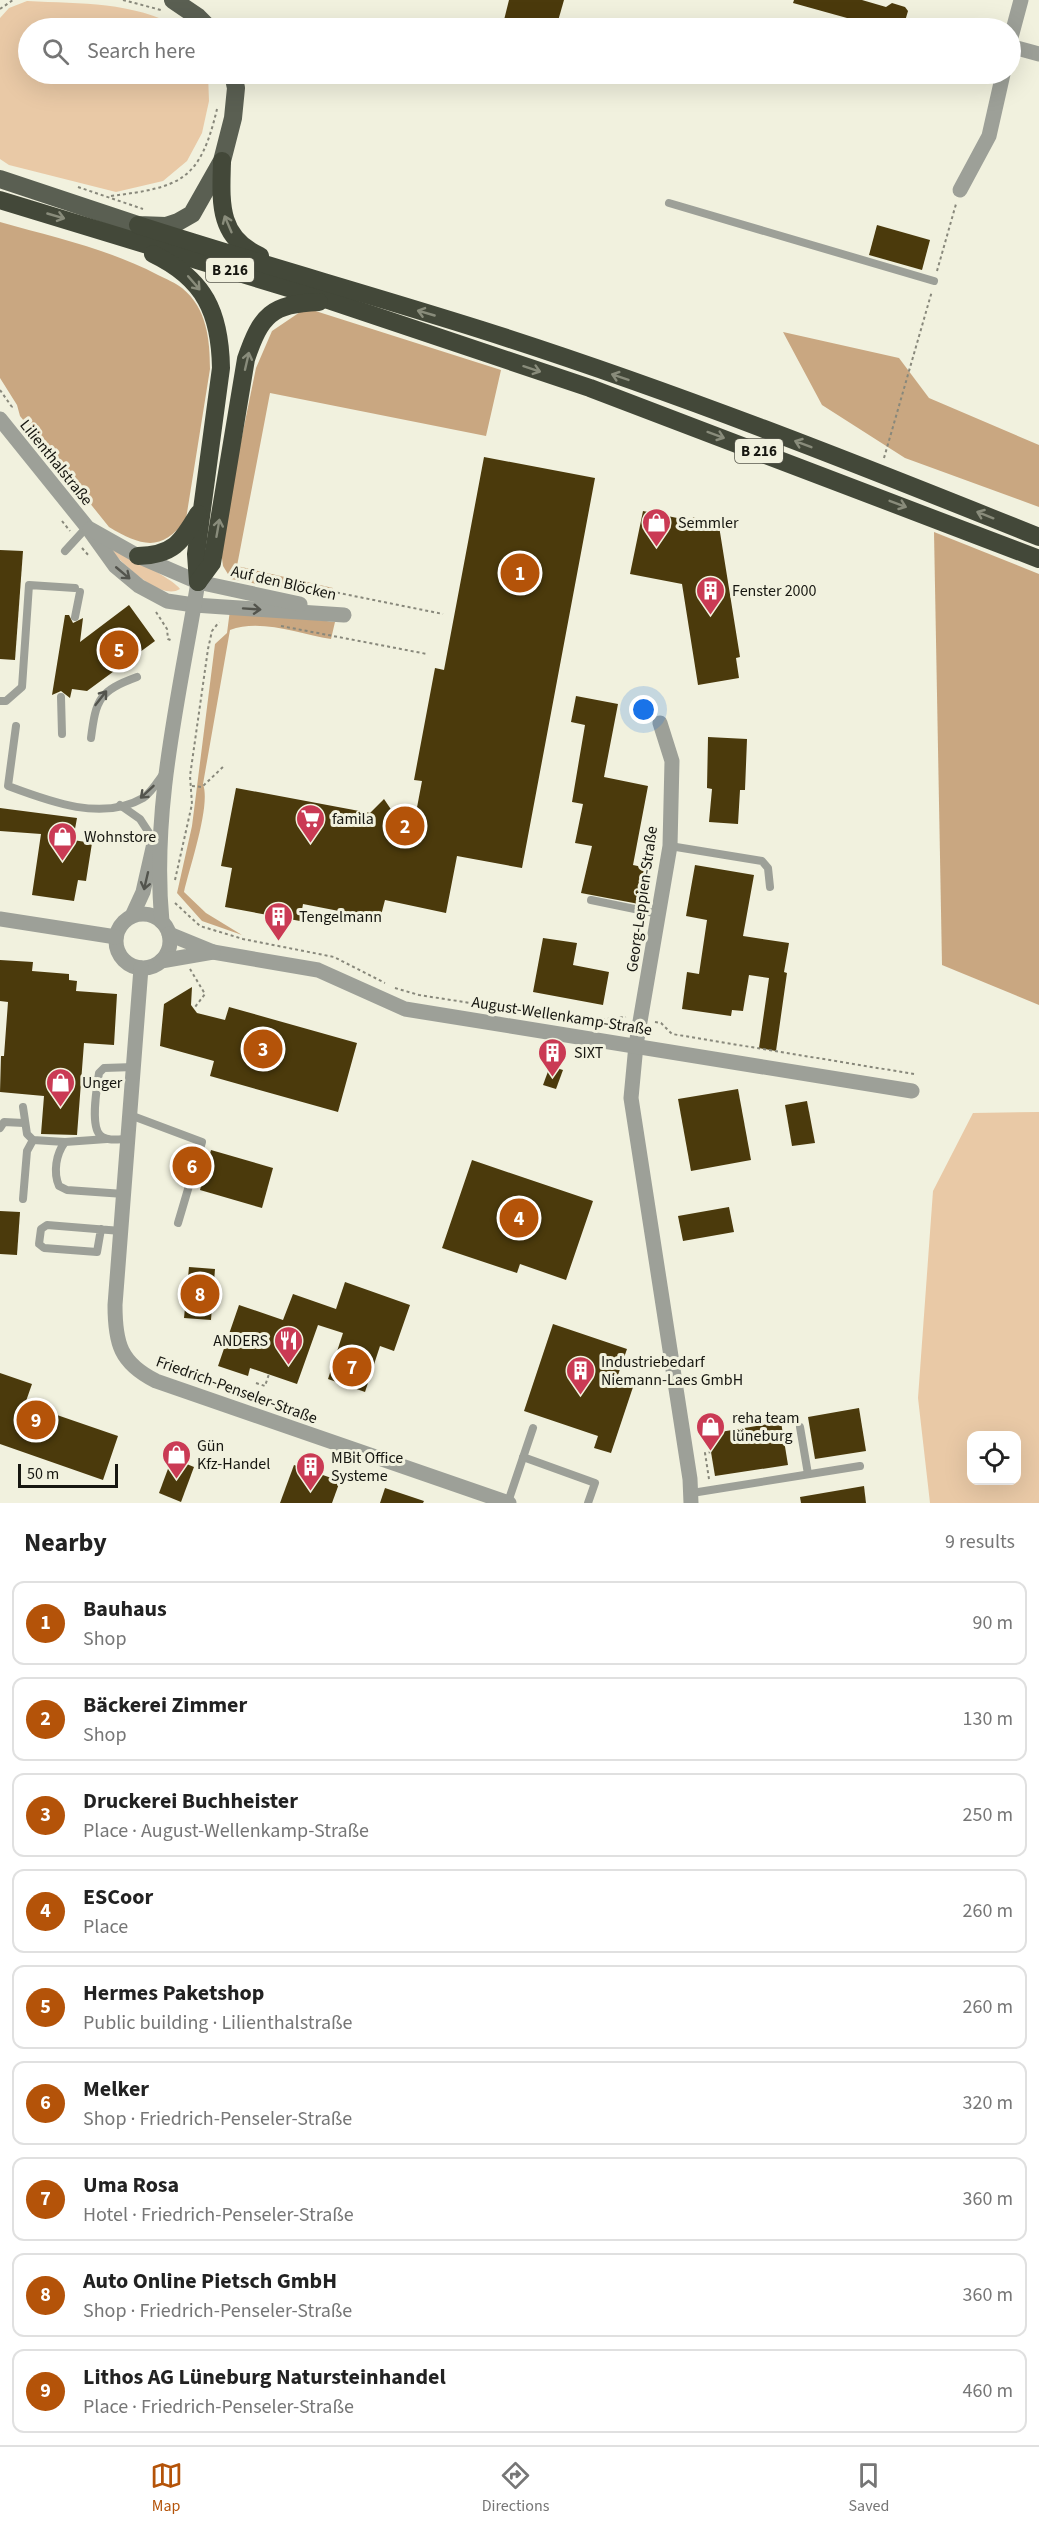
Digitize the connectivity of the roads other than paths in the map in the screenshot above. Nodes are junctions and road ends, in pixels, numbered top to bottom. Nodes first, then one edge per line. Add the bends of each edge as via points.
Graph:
1 (1021, 0) edge
2 (170, 6) edge
3 (200, 18) edge
4 (1017, 18) edge
5 (1021, 49) edge
6 (1039, 54) edge
7 (235, 84) edge
8 (1001, 84) edge
9 (222, 160) junction
10 (0, 179) edge
11 (960, 190) road end
12 (0, 200) edge
13 (669, 203) dead end
14 (134, 231) junction
15 (287, 272) junction
16 (934, 281) road end
17 (331, 301) junction
18 (0, 419) edge
19 (202, 508) junction
20 (87, 527) junction
21 (1039, 537) edge
22 (65, 551) dead end
23 (138, 556) junction
24 (1039, 559) edge
25 (198, 582) junction
26 (194, 605) junction
27 (75, 616) dead end
28 (136, 677) dead end
29 (61, 697) dead end
30 (0, 701) edge
31 (660, 723) dead end
32 (16, 726) dead end
33 (62, 734) dead end
34 (91, 738) dead end
35 (167, 770) junction
36 (4, 785) edge
37 (164, 804) junction
38 (120, 805) junction
39 (155, 842) junction
40 (670, 846) junction
41 (770, 887) dead end
42 (591, 900) dead end
43 (658, 914) junction
44 (132, 916) junction
45 (0, 919) edge
46 (166, 928) junction
47 (116, 937) junction
48 (213, 952) junction
49 (161, 961) junction
50 (141, 968) junction
51 (636, 1045) junction
52 (134, 1067) junction
53 (912, 1091) dead end
54 (23, 1107) dead end
55 (130, 1115) junction
56 (24, 1123) junction
57 (0, 1128) edge
58 (107, 1139) junction
59 (128, 1139) junction
60 (33, 1140) junction
61 (65, 1142) junction
62 (124, 1194) junction
63 (23, 1199) dead end
64 (178, 1224) dead end
65 (101, 1229) junction
66 (121, 1231) junction
67 (800, 1427) dead end
68 (532, 1428) dead end
69 (523, 1457) junction
70 (860, 1466) dead end
71 (808, 1474) junction
72 (691, 1498) edge
73 (508, 1503) edge
74 (588, 1503) edge

1 - 4 street
2 - 3 main road
5 - 6 street
7 - 9 main road via 233,118
8 - 11 street via 989,136
9 - 14 main road via 192,214 166,226
15 -> 9 highway via 247,250 234,238 221,207
10 - 14 main road, B 216
12 -> 14 highway, B 216
13 - 16 lane
14 - 15 highway, B 216
14 - 17 highway, B 216
14 -> 19 highway via 144,250 172,263 191,278 216,319 221,368
21 -> 15 highway, B 216 via 750,422 482,330
17 -> 24 highway, B 216 via 590,388
25 -> 17 highway via 212,563 246,359 256,330 269,313 285,305
18 - 20 street, Lilienthalstraße
19 - 23 highway via 185,538 175,546 153,556
19 - 25 highway via 196,554
20 - 22 lane
20 - 23 street, Lilienthalstraße
20 -> 26 street, Lilienthalstraße via 115,566 139,586 167,601
23 - 25 street, Lilienthalstraße
25 - 26 street
26 -> 25 street, Auf den Blöcken via 344,615
26 - 35 street
27 - 30 lane via 78,590 29,585 22,687 6,701
34 -> 28 lane via 95,707 101,695
29 - 33 lane
31 - 40 street, Georg-Leppien-Straße via 672,761
32 - 36 lane
35 - 37 street
35 -> 38 lane via 144,798
36 - 38 lane via 54,803 106,809
37 - 39 street
37 - 46 street via 159,895
38 - 39 lane via 140,819
39 -> 44 street via 143,892
40 - 41 lane via 762,861 768,868
40 - 43 street, Georg-Leppien-Straße
42 - 43 lane
43 - 51 street, Georg-Leppien-Straße
44 - 46 street via 148,914
44 - 47 street via 118,928
45 - 47 street
46 - 48 street, August-Wellenkamp-Straße
46 - 49 street via 167,953
47 - 50 street via 116,946 125,962
48 - 49 street, August-Wellenkamp-Straße
48 - 51 street, August-Wellenkamp-Straße via 318,970 405,1009
49 - 50 street
50 - 52 street, Friedrich-Penseler-Straße
51 - 53 street, August-Wellenkamp-Straße
51 - 72 street via 631,1098
52 - 55 street, Friedrich-Penseler-Straße
52 - 58 lane via 104,1068 99,1073 94,1125 99,1135
54 - 56 lane
55 - 59 street, Friedrich-Penseler-Straße
55 - 64 lane via 202,1142
56 - 57 lane via 4,1122
56 - 60 lane
58 - 59 lane
58 - 61 lane
59 - 62 street, Friedrich-Penseler-Straße
60 - 61 lane
60 - 63 lane via 27,1151
61 - 62 lane via 57,1157 59,1186 77,1192
62 - 66 street, Friedrich-Penseler-Straße
65 - 65 lane via 43,1226 39,1244 44,1248 97,1252
65 - 66 lane
66 - 73 street, Friedrich-Penseler-Straße via 115,1327 125,1357 138,1371
67 - 71 lane
68 - 69 lane
69 - 73 lane
69 - 74 lane via 595,1483
70 - 71 lane
71 - 72 lane via 711,1490

